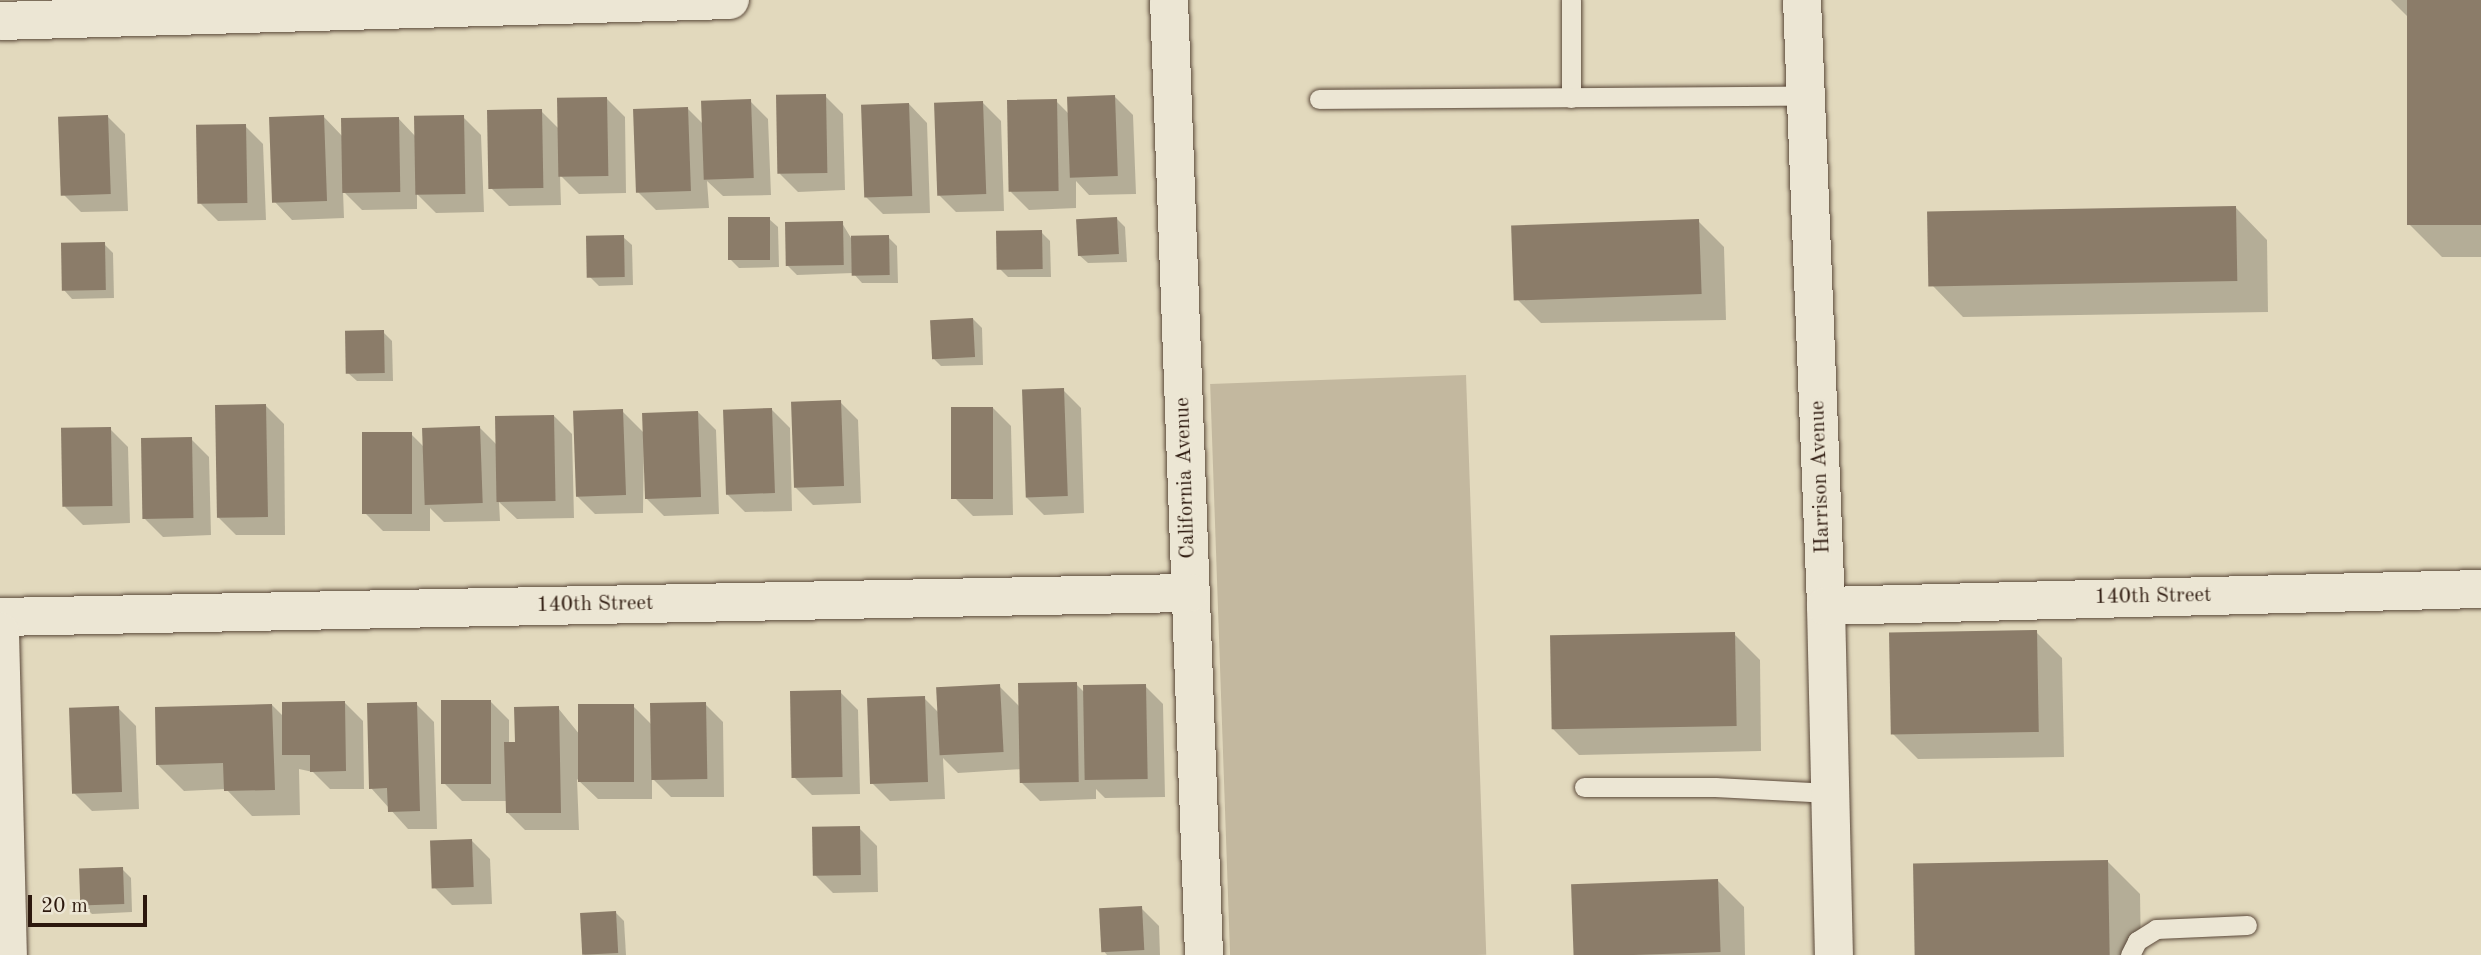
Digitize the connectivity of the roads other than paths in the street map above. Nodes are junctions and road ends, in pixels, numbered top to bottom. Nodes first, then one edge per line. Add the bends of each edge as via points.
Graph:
1 (730, 0) edge
2 (1169, 0) edge
3 (1571, 0) edge
4 (1802, 0) edge
5 (0, 21) edge
6 (1805, 96) junction
7 (1571, 98) junction
8 (1319, 99) dead end
9 (2481, 589) edge
10 (1191, 593) junction
11 (1826, 606) junction
12 (0, 617) edge
13 (0, 632) edge
14 (1584, 787) dead end
15 (1830, 793) junction
16 (2247, 925) dead end
17 (8, 955) edge
18 (1204, 955) edge
19 (1834, 955) edge
20 (2130, 955) edge

1 - 5 street
2 - 10 street, California Avenue
3 - 7 lane
4 - 6 street, Harrison Avenue
6 - 7 lane
6 - 11 street, Harrison Avenue
7 - 8 lane
9 - 11 street, 140th Street
10 - 12 street, 140th Street
10 - 18 street, California Avenue
11 - 15 street, Harrison Avenue
13 - 17 street
14 - 15 lane
15 - 19 street, Harrison Avenue
16 - 20 lane via 2156,929 2137,941

